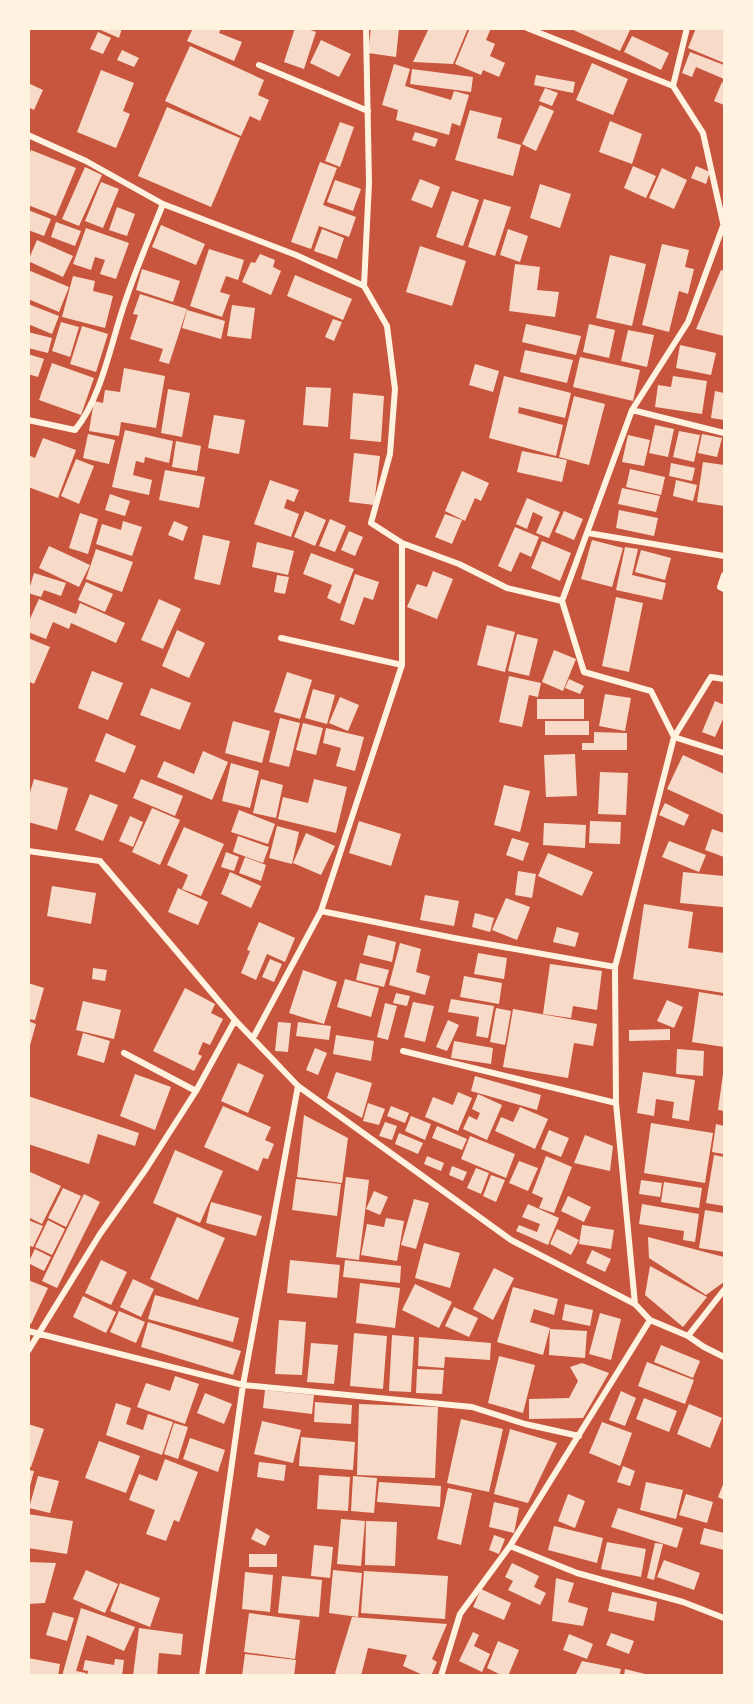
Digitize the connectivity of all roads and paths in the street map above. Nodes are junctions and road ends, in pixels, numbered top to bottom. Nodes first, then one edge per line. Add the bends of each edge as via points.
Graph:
1 (366, 28) edge
2 (528, 28) edge
3 (687, 28) edge
4 (259, 65) dead end
5 (673, 86) junction
6 (369, 111) junction
7 (28, 135) edge
8 (163, 204) junction
9 (724, 226) edge
10 (364, 286) junction
11 (632, 410) junction
12 (28, 420) edge
13 (724, 433) edge
14 (588, 533) junction
15 (402, 543) junction
16 (724, 556) edge
17 (724, 575) edge
18 (724, 589) edge
19 (562, 602) junction
20 (281, 638) dead end
21 (402, 665) junction
22 (724, 679) edge
23 (674, 736) junction
24 (724, 753) edge
25 (28, 851) edge
26 (321, 911) junction
27 (615, 966) junction
28 (235, 1020) junction
29 (253, 1038) junction
30 (403, 1051) dead end
31 (124, 1053) dead end
32 (298, 1086) junction
33 (196, 1091) junction
34 (616, 1103) junction
35 (724, 1290) edge
36 (635, 1304) junction
37 (651, 1320) junction
38 (28, 1331) edge
39 (39, 1335) junction
40 (688, 1336) junction
41 (28, 1351) edge
42 (724, 1358) edge
43 (243, 1385) junction
44 (579, 1436) junction
45 (510, 1546) junction
46 (724, 1618) edge
47 (202, 1676) edge
48 (441, 1676) edge

1 - 6 street
2 - 5 street
3 - 5 street
4 - 6 street
5 - 9 street via 703,134
6 - 10 street
7 - 8 street via 86,161
8 - 10 street via 296,255
8 - 12 street via 82,421 75,430
9 - 11 street via 688,322
10 - 15 street via 387,326 395,389 390,453 371,524
11 - 13 street
11 - 14 street
14 - 16 street
14 - 19 street
15 - 19 street via 459,564 507,588
15 - 21 street
17 - 18 street via 720,587
19 - 23 street via 584,672 651,691
20 - 21 street
21 - 26 street
22 - 23 street via 711,677
23 - 24 street
23 - 27 street
25 - 28 street via 100,861
26 - 27 street
26 - 29 street
27 - 34 street
28 - 29 street
28 - 33 street
29 - 32 street
30 - 34 street
31 - 33 street
32 - 36 street via 511,1240
32 - 43 street
33 - 39 street via 100,1234
34 - 36 street
35 - 40 street
36 - 37 street
37 - 40 street
37 - 44 street
38 - 39 street
39 - 41 street
39 - 43 street
40 - 42 street
43 - 44 street via 471,1407
43 - 47 street
44 - 45 street
45 - 46 street via 577,1573 683,1602
45 - 48 street via 460,1614

